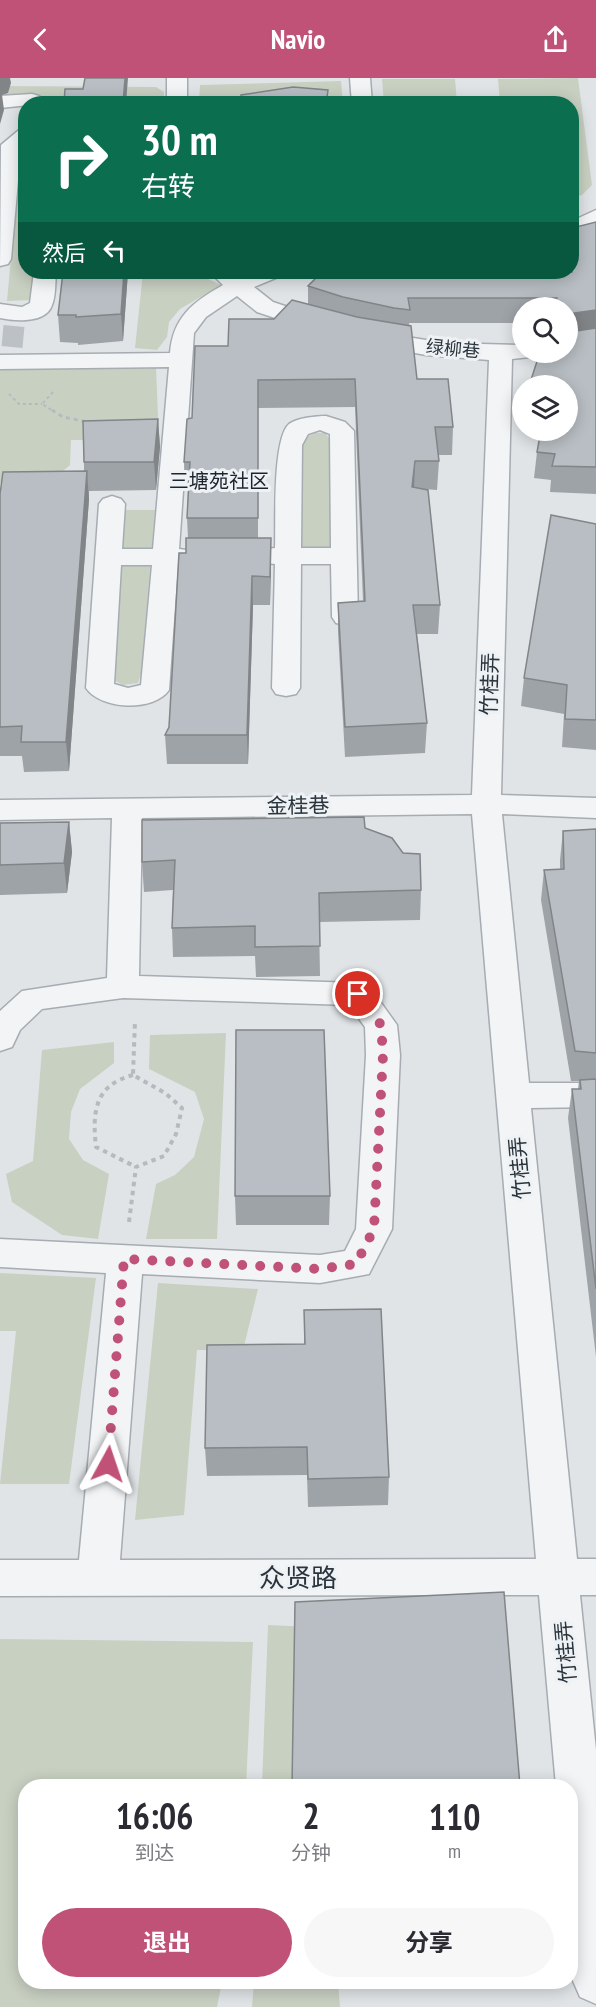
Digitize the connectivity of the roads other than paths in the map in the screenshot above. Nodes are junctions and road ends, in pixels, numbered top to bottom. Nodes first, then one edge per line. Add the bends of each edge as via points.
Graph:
1 (177, 78) edge
2 (360, 78) edge
3 (177, 96) edge
4 (361, 96) edge
5 (18, 98) edge
6 (0, 102) edge
7 (18, 140) edge
8 (11, 172) edge
9 (0, 259) edge
10 (44, 279) edge
11 (230, 279) edge
12 (8, 337) edge
13 (512, 352) edge
14 (181, 360) junction
15 (112, 504) dead end
16 (243, 556) edge
17 (288, 556) junction
18 (344, 556) junction
19 (109, 557) junction
20 (165, 557) junction
21 (210, 557) edge
22 (345, 617) edge
23 (286, 688) dead end
24 (486, 804) junction
25 (127, 808) junction
26 (596, 808) edge
27 (0, 810) edge
28 (130, 987) junction
29 (0, 1039) edge
30 (596, 1095) edge
31 (514, 1096) junction
32 (0, 1253) edge
33 (124, 1259) junction
34 (577, 1577) edge
35 (0, 1578) edge
36 (98, 1578) junction
37 (596, 1981) edge

1 - 3 street
2 - 4 street
5 - 6 street
7 - 8 street via 11,145
8 - 9 street
10 - 12 street via 41,306
11 - 13 street, 绿柳巷 via 265,307 336,330 393,343
11 - 14 street via 188,321
12 - 14 street
13 - 24 street, 竹桂弄
14 - 20 street
15 - 19 street
16 - 17 street
17 - 18 street
17 - 18 street via 290,445 298,429 316,423 334,424 342,431
17 - 23 street
18 - 22 street
19 - 20 street
19 - 20 street via 100,688 118,697 135,699 155,690
20 - 21 street
24 - 25 street, 金桂巷
24 - 26 street, 金桂巷
24 - 31 street, 竹桂弄
25 - 27 street, 金桂巷
25 - 28 street
28 - 29 street via 33,999 7,1024
28 - 33 street via 358,994 381,1025 383,1055 374,1229 356,1264 320,1269
30 - 31 street
31 - 34 street, 竹桂弄
32 - 33 street
33 - 36 street
34 - 36 street, 众贤路
34 - 37 street, 竹桂弄
35 - 36 street, 众贤路

